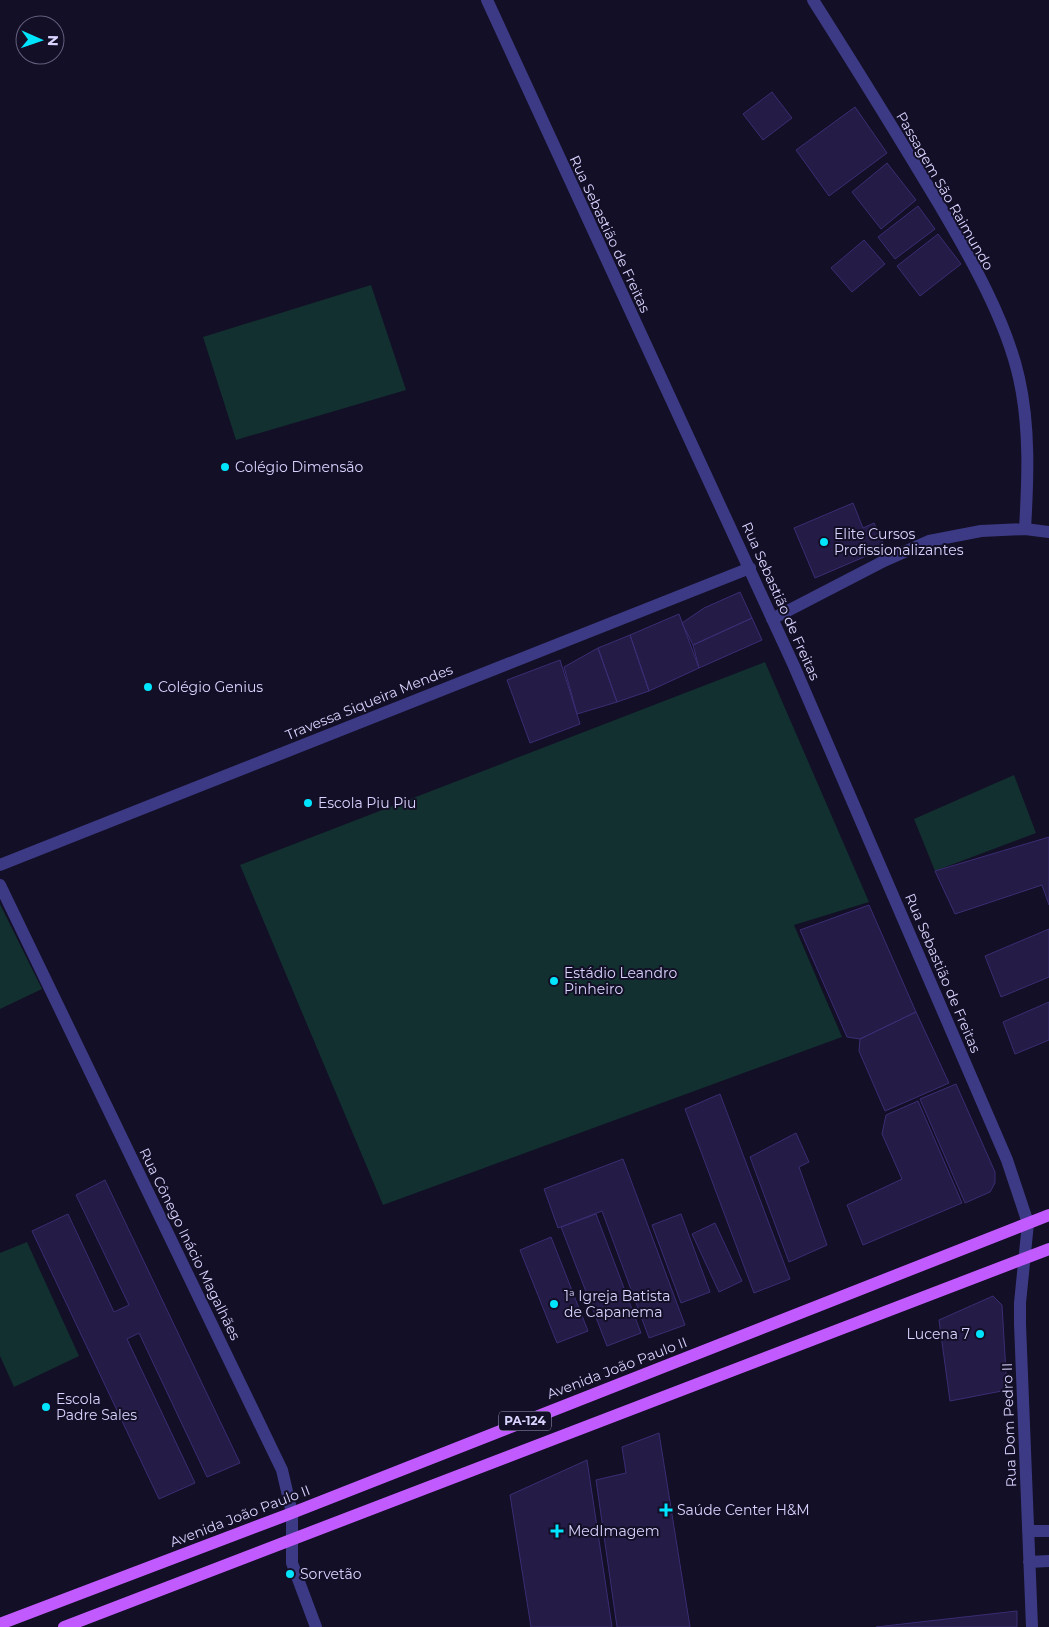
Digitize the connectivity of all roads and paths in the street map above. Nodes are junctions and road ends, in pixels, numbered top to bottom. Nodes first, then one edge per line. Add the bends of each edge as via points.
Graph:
1 (487, 0) edge
2 (813, 0) edge
3 (1025, 528) junction
4 (1049, 532) edge
5 (750, 568) junction
6 (772, 619) junction
7 (0, 865) edge
8 (0, 885) edge
9 (1049, 1215) edge
10 (1028, 1223) junction
11 (1049, 1249) edge
12 (1025, 1258) junction
13 (292, 1513) junction
14 (1028, 1531) junction
15 (1049, 1531) edge
16 (291, 1540) junction
17 (1049, 1561) edge
18 (1029, 1562) junction
19 (0, 1624) edge
20 (64, 1627) edge
21 (316, 1627) edge
22 (1032, 1627) edge

1 - 5 street, Rua Sebastião de Freitas
2 - 3 street, Passagem São Raimundo via 929,187 967,253 998,318 1019,376 1026,423 1028,479
3 - 4 street
3 - 6 street via 981,530 930,541
5 - 6 street, Rua Sebastião de Freitas
5 - 7 street, Travessa Siqueira Mendes
6 - 10 street, Rua Sebastião de Freitas via 1007,1160
8 - 13 street, Rua Cônego Inácio Magalhães via 282,1470
9 - 10 main road, Avenida João Paulo II / PA-124
10 - 12 street, Rua Dom Pedro II
10 - 13 main road, Avenida João Paulo II / PA-124
11 - 12 main road, PA-124
12 - 14 street, Rua Dom Pedro II via 1020,1317
12 - 16 main road, PA-124
13 - 16 street, Rua Cônego Inácio Magalhães
13 - 19 main road, Avenida João Paulo II / PA-124
14 - 15 street
14 - 18 street, Rua Dom Pedro II
16 - 20 main road, PA-124
16 - 21 street, Rua Cônego Inácio Magalhães via 295,1574
17 - 18 street
18 - 22 street, Rua Dom Pedro II

